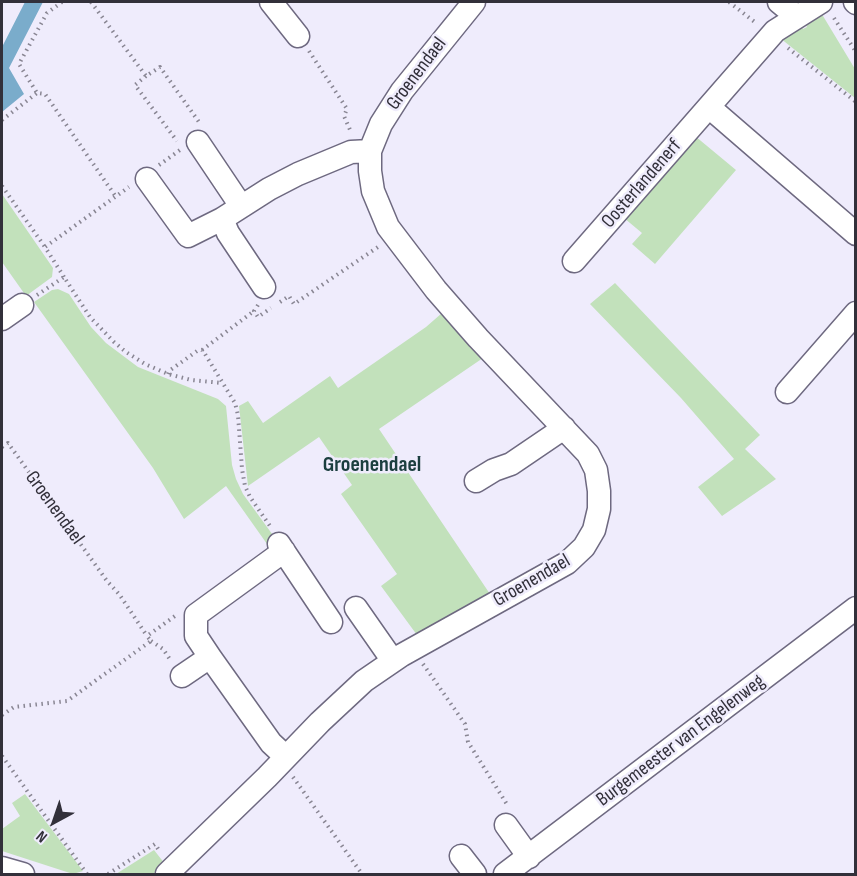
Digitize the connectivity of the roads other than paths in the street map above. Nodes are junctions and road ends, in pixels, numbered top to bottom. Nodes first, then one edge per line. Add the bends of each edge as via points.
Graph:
1 (271, 2) edge
2 (474, 2) edge
3 (788, 9) edge
4 (827, 9) edge
5 (298, 36) road end
6 (709, 107) junction
7 (196, 141) road end
8 (362, 151) junction
9 (141, 181) road end
10 (241, 206) junction
11 (222, 219) junction
12 (855, 234) edge
13 (574, 261) dead end
14 (262, 292) road end
15 (22, 305) road end
16 (855, 313) edge
17 (2, 320) edge
18 (787, 392) dead end
19 (564, 428) junction
20 (484, 475) dead end
21 (356, 608) dead end
22 (855, 608) edge
23 (331, 622) dead end
24 (210, 657) junction
25 (393, 661) junction
26 (182, 676) dead end
27 (286, 757) junction
28 (509, 819) road end
29 (529, 857) junction
30 (455, 865) edge
31 (2, 868) edge
32 (169, 872) edge
33 (23, 874) edge
34 (475, 874) edge
35 (505, 874) edge

1 - 5 street
2 - 8 street, Groenendael via 396,99
3 - 4 street, Oosterlandenerf
3 - 6 street, Oosterlandenerf via 771,35
6 - 12 street
6 - 13 street, Oosterlandenerf
7 - 10 street
8 - 10 street via 298,174
8 - 19 street, Groenendael via 373,191 394,236 467,326
9 - 11 street via 188,236
10 - 11 street
11 - 14 street
15 - 17 street
16 - 18 street
19 - 20 street via 511,464
19 - 25 street, Groenendael via 588,454 597,476 599,509 588,542 561,567
21 - 25 street
22 - 29 street, Burgemeester van Engelenweg
23 - 24 street via 278,540 196,615 196,636
24 - 26 street
24 - 27 street via 271,743
25 - 27 street, Groenendael via 350,693
27 - 32 street, Groenendael
28 - 29 street
29 - 35 street, Burgemeester van Engelenweg
30 - 34 street
31 - 33 street

